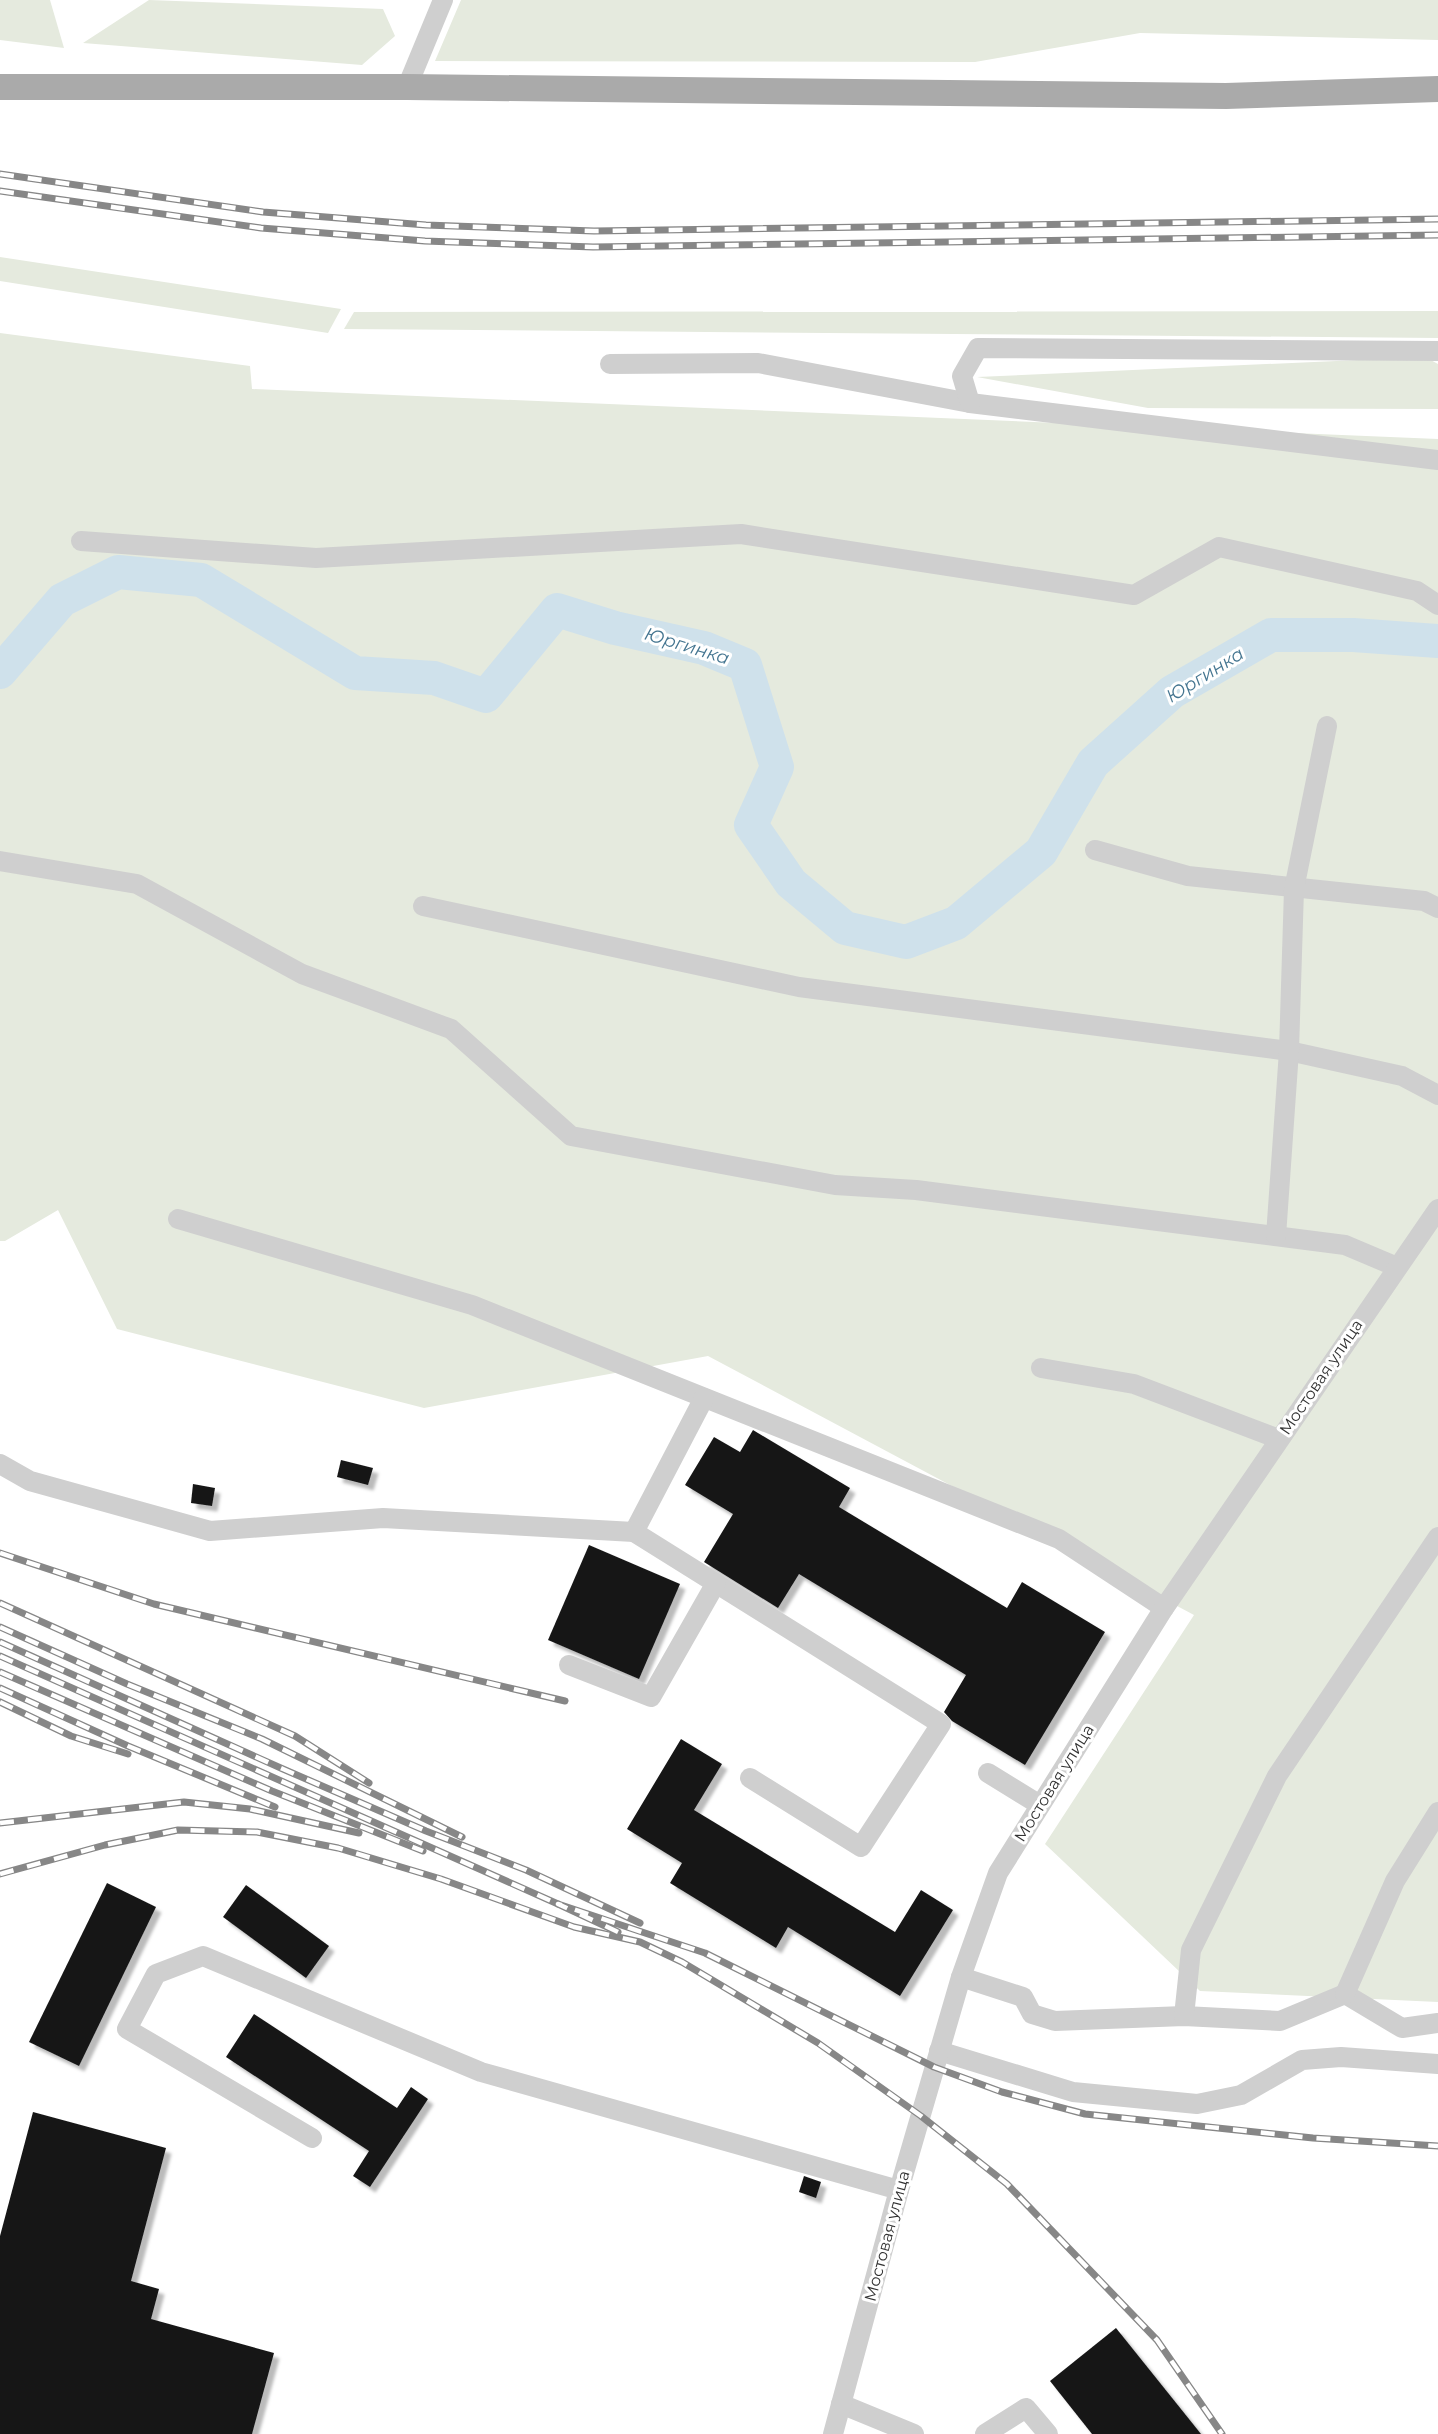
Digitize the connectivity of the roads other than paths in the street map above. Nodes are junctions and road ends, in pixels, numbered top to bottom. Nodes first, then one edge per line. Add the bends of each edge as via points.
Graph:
1 (442, 0) edge
2 (0, 87) edge
3 (407, 87) junction
4 (1438, 89) edge
5 (1438, 351) edge
6 (610, 364) dead end
7 (970, 403) junction
8 (1438, 460) edge
9 (81, 541) dead end
10 (1438, 605) edge
11 (1328, 726) dead end
12 (1095, 850) dead end
13 (0, 861) edge
14 (1294, 889) junction
15 (423, 906) dead end
16 (1438, 908) edge
17 (1289, 1051) junction
18 (1438, 1095) edge
19 (1438, 1209) edge
20 (178, 1219) dead end
21 (1276, 1236) junction
22 (1397, 1267) junction
23 (1041, 1368) dead end
24 (704, 1398) junction
25 (1279, 1439) junction
26 (0, 1464) edge
27 (634, 1532) junction
28 (1438, 1537) edge
29 (716, 1583) junction
30 (1164, 1608) junction
31 (569, 1665) dead end
32 (988, 1773) dead end
33 (750, 1779) dead end
34 (1040, 1805) junction
35 (1438, 1812) edge
36 (961, 1977) junction
37 (1346, 1994) junction
38 (1184, 2016) junction
39 (1438, 2023) edge
40 (939, 2051) junction
41 (1438, 2064) edge
42 (312, 2138) dead end
43 (899, 2190) junction
44 (841, 2404) junction
45 (833, 2434) edge
46 (914, 2434) edge
47 (985, 2434) edge
48 (1048, 2434) edge

1 - 3 street
2 - 3 main road
3 - 4 main road via 1226,96
5 - 7 street via 978,348 962,376
6 - 7 street via 758,363
7 - 8 street
9 - 10 street via 316,558 741,534 1134,595 1219,547 1417,591
11 - 14 street
12 - 14 street via 1188,876
13 - 21 street via 136,884 302,974 451,1029 571,1136 835,1185 916,1190
14 - 16 street via 1424,901
14 - 17 street
15 - 17 street via 799,987
17 - 18 street via 1402,1076
17 - 21 street
19 - 22 street, Мостовая улица
20 - 24 street via 472,1305
21 - 22 street via 1345,1245
22 - 25 street, Мостовая улица
23 - 25 street via 1134,1384
24 - 27 street
24 - 30 street via 1059,1539
25 - 30 street, Мостовая улица
26 - 27 street via 30,1480 210,1531 383,1518
27 - 29 street
28 - 38 street via 1277,1776 1191,1950
29 - 31 street via 651,1697
29 - 33 street via 941,1724 861,1847
30 - 34 street, Мостовая улица
32 - 34 street
34 - 36 street, Мостовая улица via 998,1874
35 - 37 street via 1395,1881
36 - 38 street via 1023,1997 1032,2014 1055,2021
36 - 40 street, Мостовая улица
37 - 38 street via 1280,2021
37 - 39 street via 1402,2028
40 - 41 street via 1073,2092 1197,2104 1241,2095 1302,2060 1341,2058
40 - 43 street, Мостовая улица
42 - 43 street via 128,2028 156,1974 203,1956 481,2072
43 - 44 street, Мостовая улица
44 - 45 street, Мостовая улица
44 - 46 street
47 - 48 street via 1026,2408

